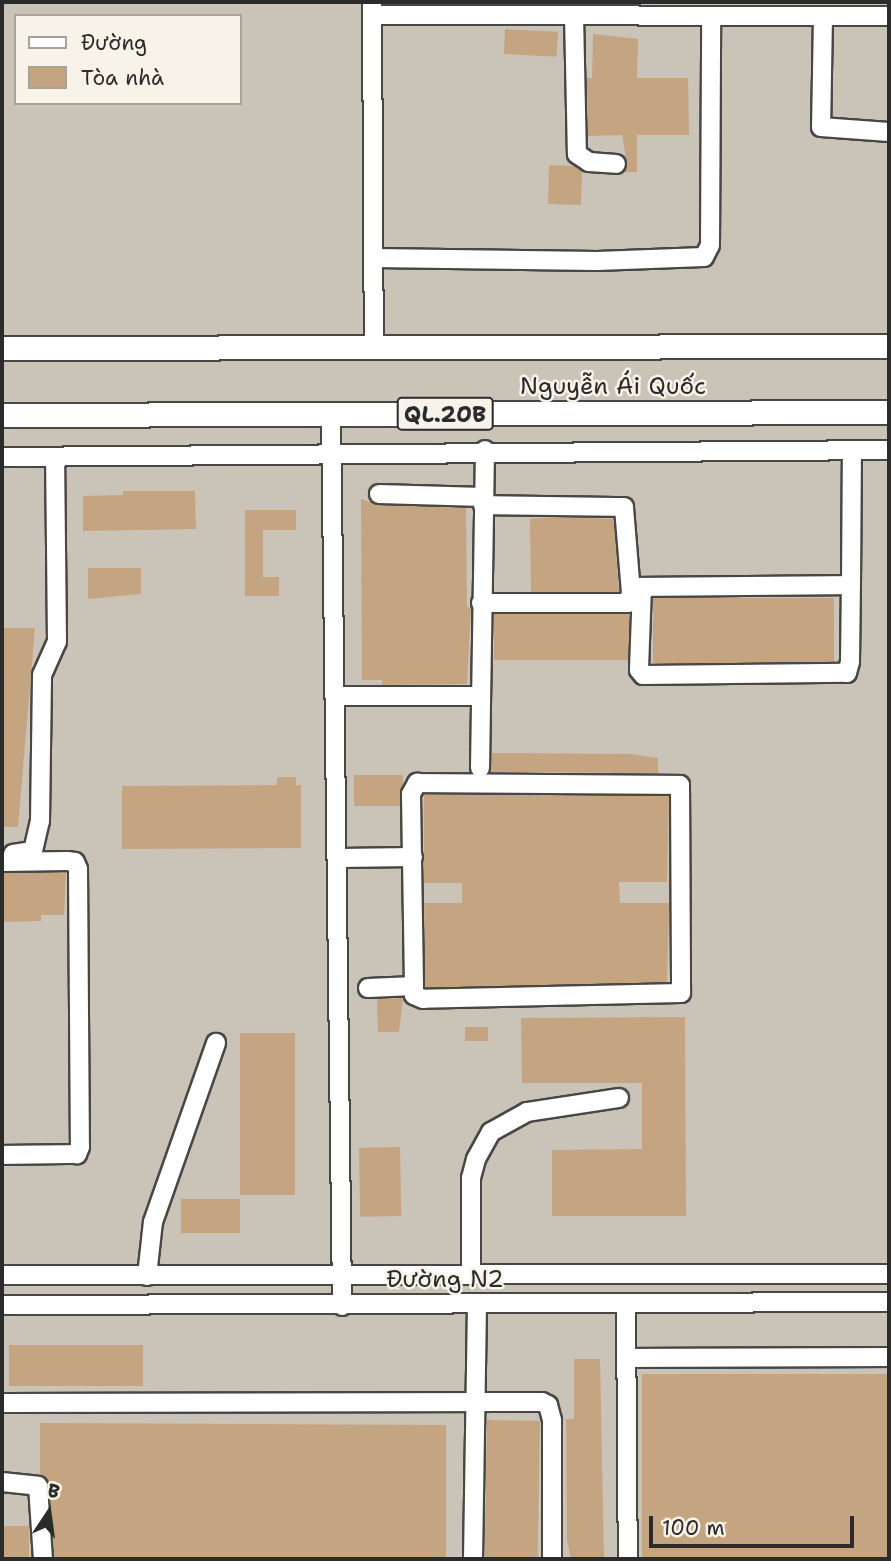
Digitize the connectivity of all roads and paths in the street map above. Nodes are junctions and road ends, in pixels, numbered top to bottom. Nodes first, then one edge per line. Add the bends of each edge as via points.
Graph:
1 (372, 8) edge
2 (574, 15) junction
3 (711, 16) junction
4 (823, 16) junction
5 (889, 16) edge
6 (889, 132) edge
7 (616, 164) dead end
8 (374, 258) junction
9 (889, 346) edge
10 (374, 347) junction
11 (2, 348) edge
12 (889, 412) edge
13 (331, 414) junction
14 (2, 415) edge
15 (485, 450) junction
16 (852, 450) junction
17 (889, 450) edge
18 (334, 454) junction
19 (2, 457) edge
20 (55, 457) junction
21 (379, 494) dead end
22 (483, 501) junction
23 (851, 585) junction
24 (481, 603) junction
25 (337, 696) junction
26 (478, 696) junction
27 (480, 768) dead end
28 (2, 854) edge
29 (339, 858) junction
30 (413, 858) junction
31 (2, 862) edge
32 (414, 986) junction
33 (368, 988) dead end
34 (216, 1043) dead end
35 (619, 1098) dead end
36 (2, 1155) edge
37 (342, 1274) junction
38 (471, 1274) junction
39 (889, 1274) edge
40 (2, 1275) edge
41 (147, 1276) junction
42 (889, 1302) edge
43 (626, 1304) junction
44 (2, 1305) edge
45 (477, 1305) junction
46 (342, 1306) junction
47 (889, 1357) edge
48 (626, 1358) junction
49 (2, 1403) edge
50 (475, 1403) junction
51 (2, 1482) edge
52 (43, 1559) edge
53 (472, 1559) edge
54 (552, 1559) edge
55 (628, 1559) edge

1 - 2 street
1 - 8 street
2 - 3 street
2 - 7 street via 577,154 589,162
3 - 4 street
3 - 8 street via 710,244 704,257 597,261
4 - 5 street
4 - 6 street via 821,127
8 - 10 street
9 - 10 main road, Nguyễn Ái Quốc
10 - 11 main road, Nguyễn Ái Quốc
12 - 13 main road, Nguyễn Ái Quốc / QL.20B
13 - 14 main road, Nguyễn Ái Quốc / QL.20B
13 - 18 street
15 - 16 street
15 - 18 street
15 - 22 street
16 - 17 street
16 - 23 street
18 - 20 street
18 - 25 street
19 - 20 street
20 - 28 street via 57,642 42,675 38,833 33,851
21 - 22 street
22 - 24 street
22 - 24 street via 624,507 631,593 628,603
23 - 23 street via 850,662 847,673 839,677 643,674 639,670 642,587
24 - 26 street
25 - 26 street
25 - 29 street
26 - 27 street
29 - 30 street
29 - 37 street
30 - 32 street
30 - 32 street via 411,794 417,783 671,784 683,790 681,993 423,999 414,995
31 - 36 street via 67,861 75,862 78,869 80,1133 76,1154
32 - 33 street
34 - 41 street via 153,1222
35 - 38 street via 527,1112 491,1132 471,1178
37 - 38 street, Đường N2
37 - 41 street, Đường N2
37 - 46 street
38 - 39 street, Đường N2
40 - 41 street, Đường N2
42 - 43 street, Đường N2
43 - 45 street, Đường N2
43 - 48 street
44 - 46 street, Đường N2
45 - 46 street, Đường N2
45 - 50 street
47 - 48 street
48 - 55 street
49 - 50 street
50 - 53 street
50 - 54 street via 548,1405 552,1420
51 - 52 street via 34,1482 38,1486

